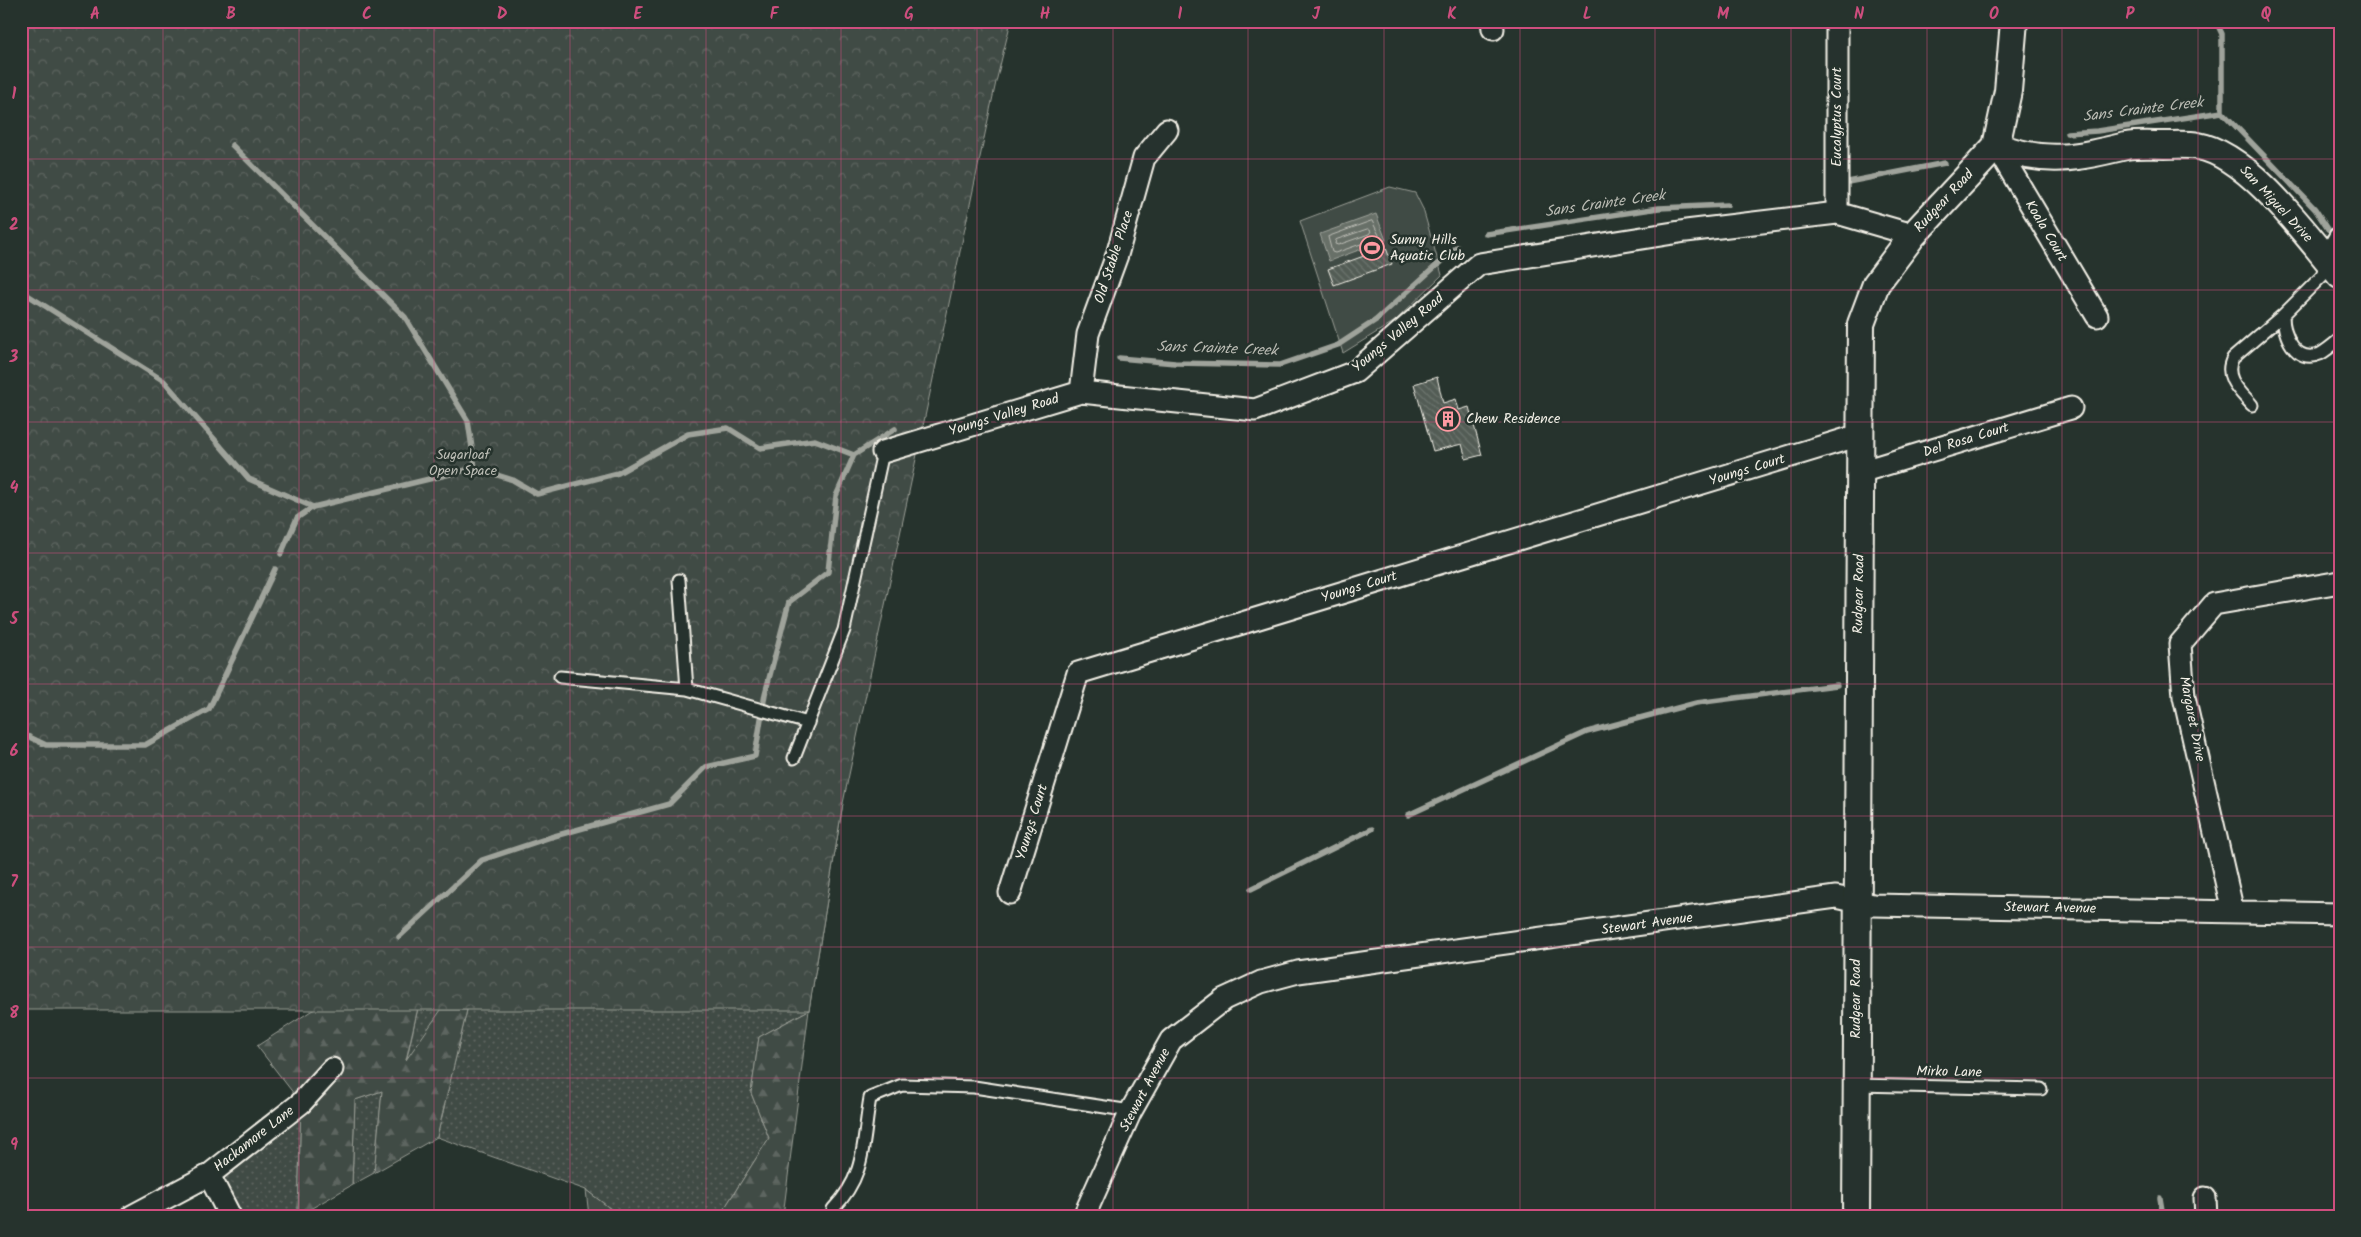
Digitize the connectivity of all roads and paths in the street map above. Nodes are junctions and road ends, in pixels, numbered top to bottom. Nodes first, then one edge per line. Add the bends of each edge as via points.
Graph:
1 (1837, 21) edge
2 (2014, 21) edge
3 (1167, 130) dead end
4 (1996, 146) junction
5 (1837, 213) junction
6 (1913, 235) junction
7 (2340, 237) edge
8 (2333, 267) edge
9 (2283, 315) junction
10 (2097, 316) dead end
11 (2340, 339) edge
12 (1081, 392) junction
13 (2252, 405) dead end
14 (2071, 408) dead end
15 (1860, 435) junction
16 (883, 452) joint
17 (1860, 472) junction
18 (679, 580) dead end
19 (2340, 582) edge
20 (560, 677) dead end
21 (687, 689) junction
22 (808, 723) junction
23 (794, 758) dead end
24 (1010, 893) dead end
25 (1856, 901) junction
26 (2233, 912) junction
27 (2340, 914) edge
28 (332, 1069) dead end
29 (1856, 1085) junction
30 (2041, 1089) dead end
31 (1131, 1111) junction
32 (209, 1175) junction
33 (833, 1209) dead end
34 (132, 1216) edge
35 (230, 1216) edge
36 (1084, 1216) edge
37 (1856, 1216) edge

1 - 5 street, Eucalyptus Court
2 - 4 street via 2008,91
3 - 12 street, Old Stable Place via 1144,158 1117,255 1088,334
4 - 6 street, Rudgear Road
4 - 8 street, San Miguel Drive via 2017,154 2049,159 2079,157 2134,145 2206,148 2244,168
4 - 10 street, Koala Court
5 - 6 street, Youngs Valley Road
5 - 12 street, Youngs Valley Road via 1686,231 1479,264 1355,372 1255,410
6 - 15 street, Rudgear Road via 1876,284 1862,324
7 - 8 street
8 - 9 lane
9 - 11 lane via 2288,341 2303,354 2318,355
9 - 13 lane via 2229,364 2232,380
12 - 16 street, Youngs Valley Road
14 - 17 street, Del Rosa Court
15 - 17 street, Rudgear Road
15 - 24 street, Youngs Court via 1078,673
16 - 22 lane via 844,630
17 - 25 street, Rudgear Road
18 - 21 lane
19 - 26 street, Margaret Drive via 2214,604 2180,644 2184,696
20 - 21 lane
21 - 22 lane
22 - 23 lane
25 - 26 street, Stewart Avenue via 1873,905
25 - 29 street, Rudgear Road
25 - 31 street, Stewart Avenue via 1836,897 1298,972 1261,982 1224,999 1171,1040
26 - 27 street, Stewart Avenue
28 - 32 street, Hackamore Lane via 301,1102
29 - 30 lane, Mirko Lane
29 - 37 street, Rudgear Road
31 - 33 lane via 974,1088 902,1085 870,1098 858,1173 847,1194
31 - 36 street, Stewart Avenue
32 - 34 street
32 - 35 street, Hackamore Lane

